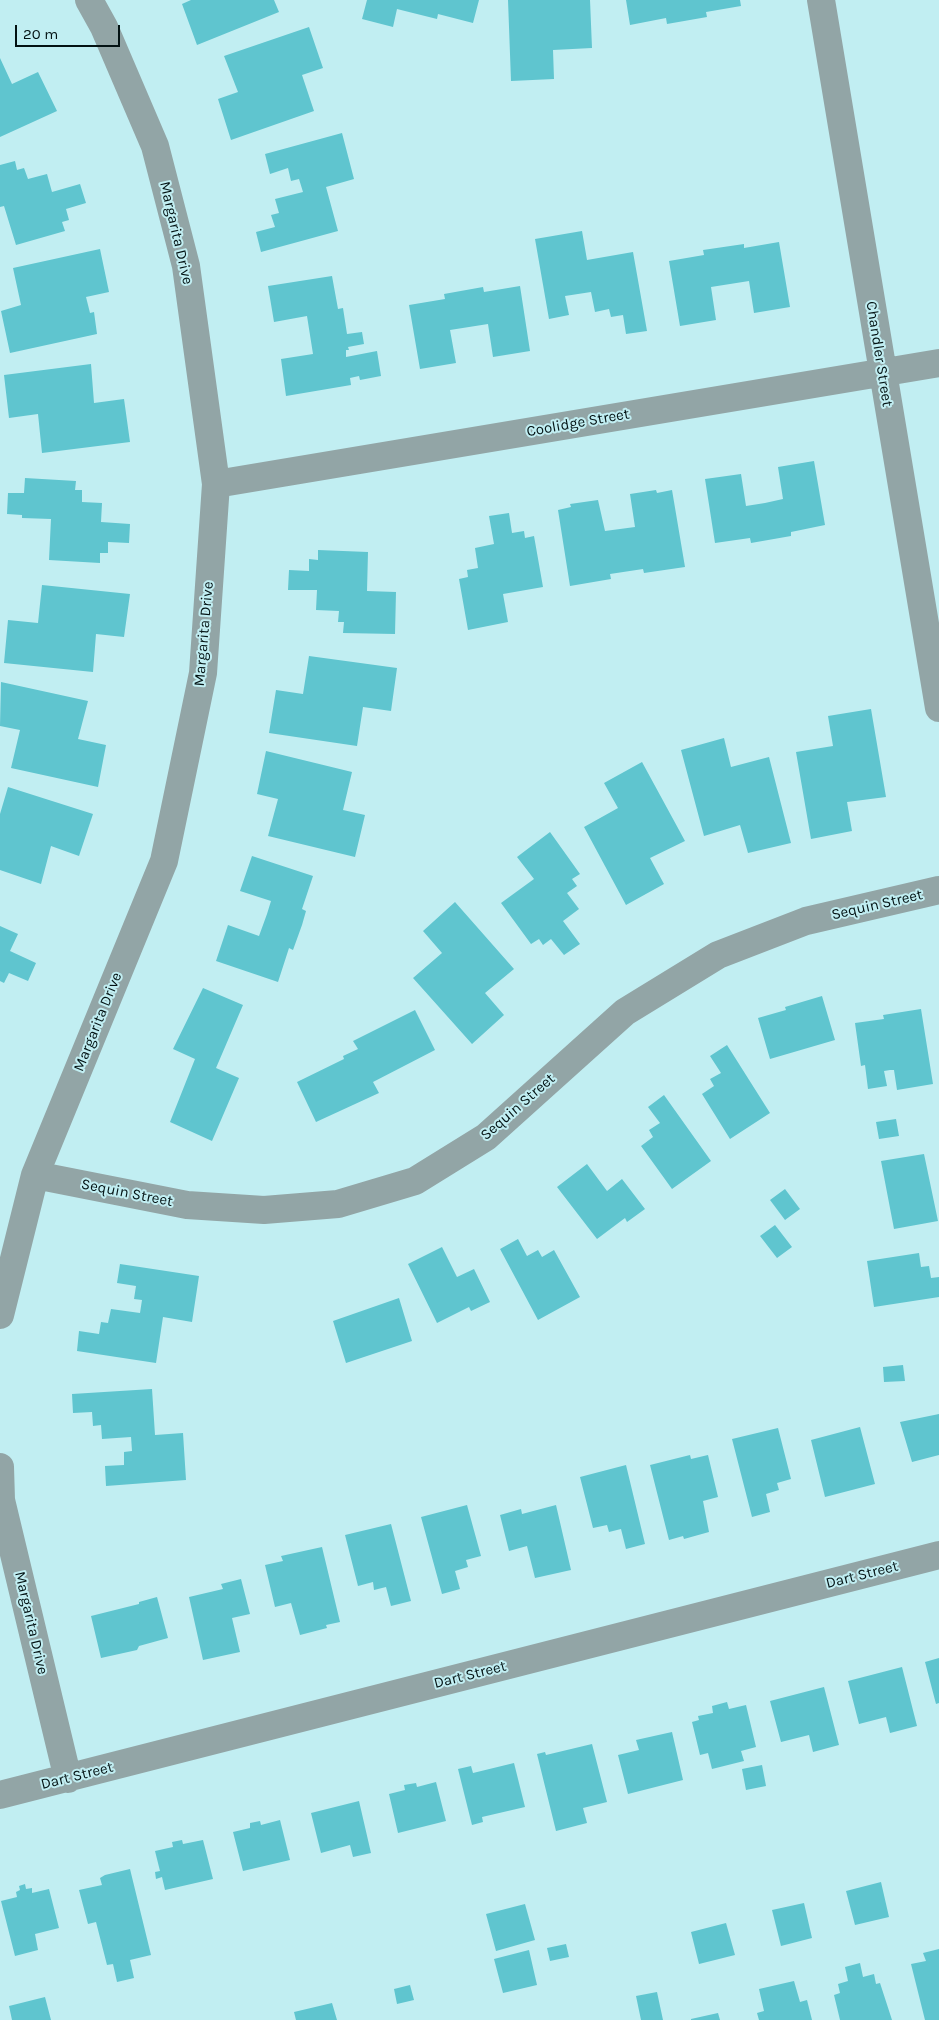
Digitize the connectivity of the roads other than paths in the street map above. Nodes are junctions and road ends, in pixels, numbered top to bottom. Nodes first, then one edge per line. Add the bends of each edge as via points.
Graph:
1 (89, 0) edge
2 (821, 0) edge
3 (939, 363) edge
4 (882, 372) junction
5 (216, 484) junction
6 (939, 708) edge
7 (939, 890) edge
8 (36, 1175) junction
9 (0, 1315) edge
10 (0, 1467) edge
11 (939, 1555) edge
12 (68, 1779) junction
13 (0, 1795) edge

1 - 5 street, Margarita Drive via 154,146 186,266
2 - 4 street, Chandler Street
3 - 4 street, Coolidge Street
4 - 5 street, Coolidge Street
4 - 6 street, Chandler Street
5 - 8 street, Margarita Drive via 203,673 164,861
7 - 8 street, Sequin Street via 806,921 718,955 625,1012 486,1137 415,1181 338,1204 264,1210 187,1205
8 - 9 street, Margarita Drive
10 - 12 street, Margarita Drive via 1,1500
11 - 12 street, Dart Street
12 - 13 street, Dart Street

